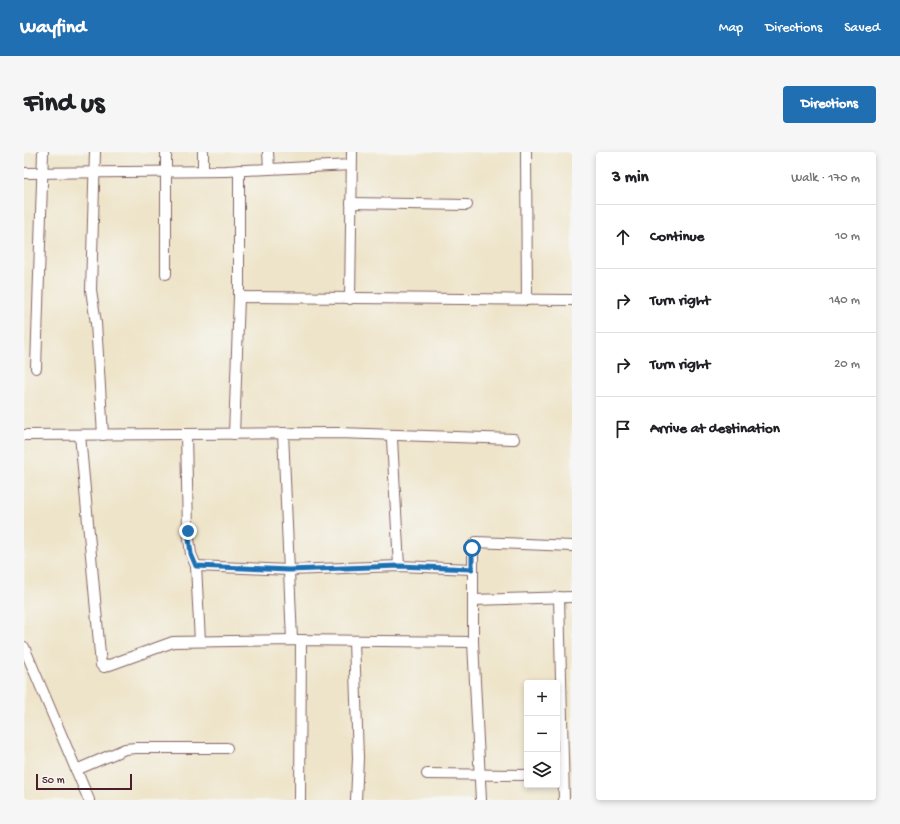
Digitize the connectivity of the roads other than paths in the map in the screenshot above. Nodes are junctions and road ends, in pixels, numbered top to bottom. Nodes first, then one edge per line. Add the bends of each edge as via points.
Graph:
1 (43, 152) edge
2 (95, 152) edge
3 (166, 152) edge
4 (204, 152) edge
5 (268, 152) edge
6 (352, 152) edge
7 (526, 152) edge
8 (351, 165) junction
9 (269, 168) junction
10 (239, 170) junction
11 (166, 171) junction
12 (203, 171) junction
13 (95, 172) junction
14 (24, 173) edge
15 (42, 173) junction
16 (351, 203) junction
17 (466, 205) dead end
18 (166, 274) dead end
19 (239, 297) junction
20 (350, 299) junction
21 (527, 300) junction
22 (572, 300) edge
23 (36, 368) dead end
24 (283, 433) junction
25 (186, 434) junction
26 (234, 434) junction
27 (390, 434) junction
28 (24, 435) edge
29 (80, 435) junction
30 (103, 435) junction
31 (514, 439) dead end
32 (572, 546) edge
33 (196, 566) junction
34 (399, 566) junction
35 (472, 569) junction
36 (289, 570) junction
37 (559, 597) junction
38 (572, 597) edge
39 (473, 600) junction
40 (297, 640) junction
41 (200, 641) junction
42 (354, 641) junction
43 (473, 642) junction
44 (24, 647) edge
45 (567, 732) edge
46 (227, 748) dead end
47 (76, 770) junction
48 (427, 774) dead end
49 (480, 775) junction
50 (524, 775) edge
51 (560, 775) edge
52 (89, 800) edge
53 (300, 800) edge
54 (356, 800) edge
55 (481, 800) edge
56 (564, 800) edge

1 - 15 street
2 - 13 street
3 - 11 street
4 - 12 street
5 - 9 street
6 - 8 street
7 - 21 street
8 - 9 street
8 - 16 street
9 - 10 street
10 - 12 street
10 - 19 street
11 - 12 street
11 - 13 street
11 - 18 street
13 - 15 street
13 - 30 street via 91,290 96,323
14 - 15 street
15 - 23 street
16 - 17 street
16 - 20 street
19 - 20 street
19 - 26 street
20 - 21 street
21 - 22 street
24 - 26 street
24 - 27 street
24 - 36 street
25 - 26 street
25 - 30 street
25 - 33 street via 188,531 191,554
27 - 31 street
27 - 34 street
28 - 29 street
29 - 30 street
29 - 41 street via 101,665 106,667 173,642
32 - 35 street via 476,542 472,548
33 - 36 street
33 - 41 street
34 - 35 street
34 - 36 street
35 - 39 street
36 - 40 street
37 - 38 street
37 - 39 street
37 - 45 street
39 - 43 street
40 - 41 street
40 - 42 street
40 - 53 street
42 - 43 street
42 - 54 street via 358,758
43 - 49 street
44 - 47 street
45 - 51 street
46 - 47 street via 125,749
47 - 52 street
48 - 49 street
49 - 50 street
49 - 55 street
51 - 56 street

